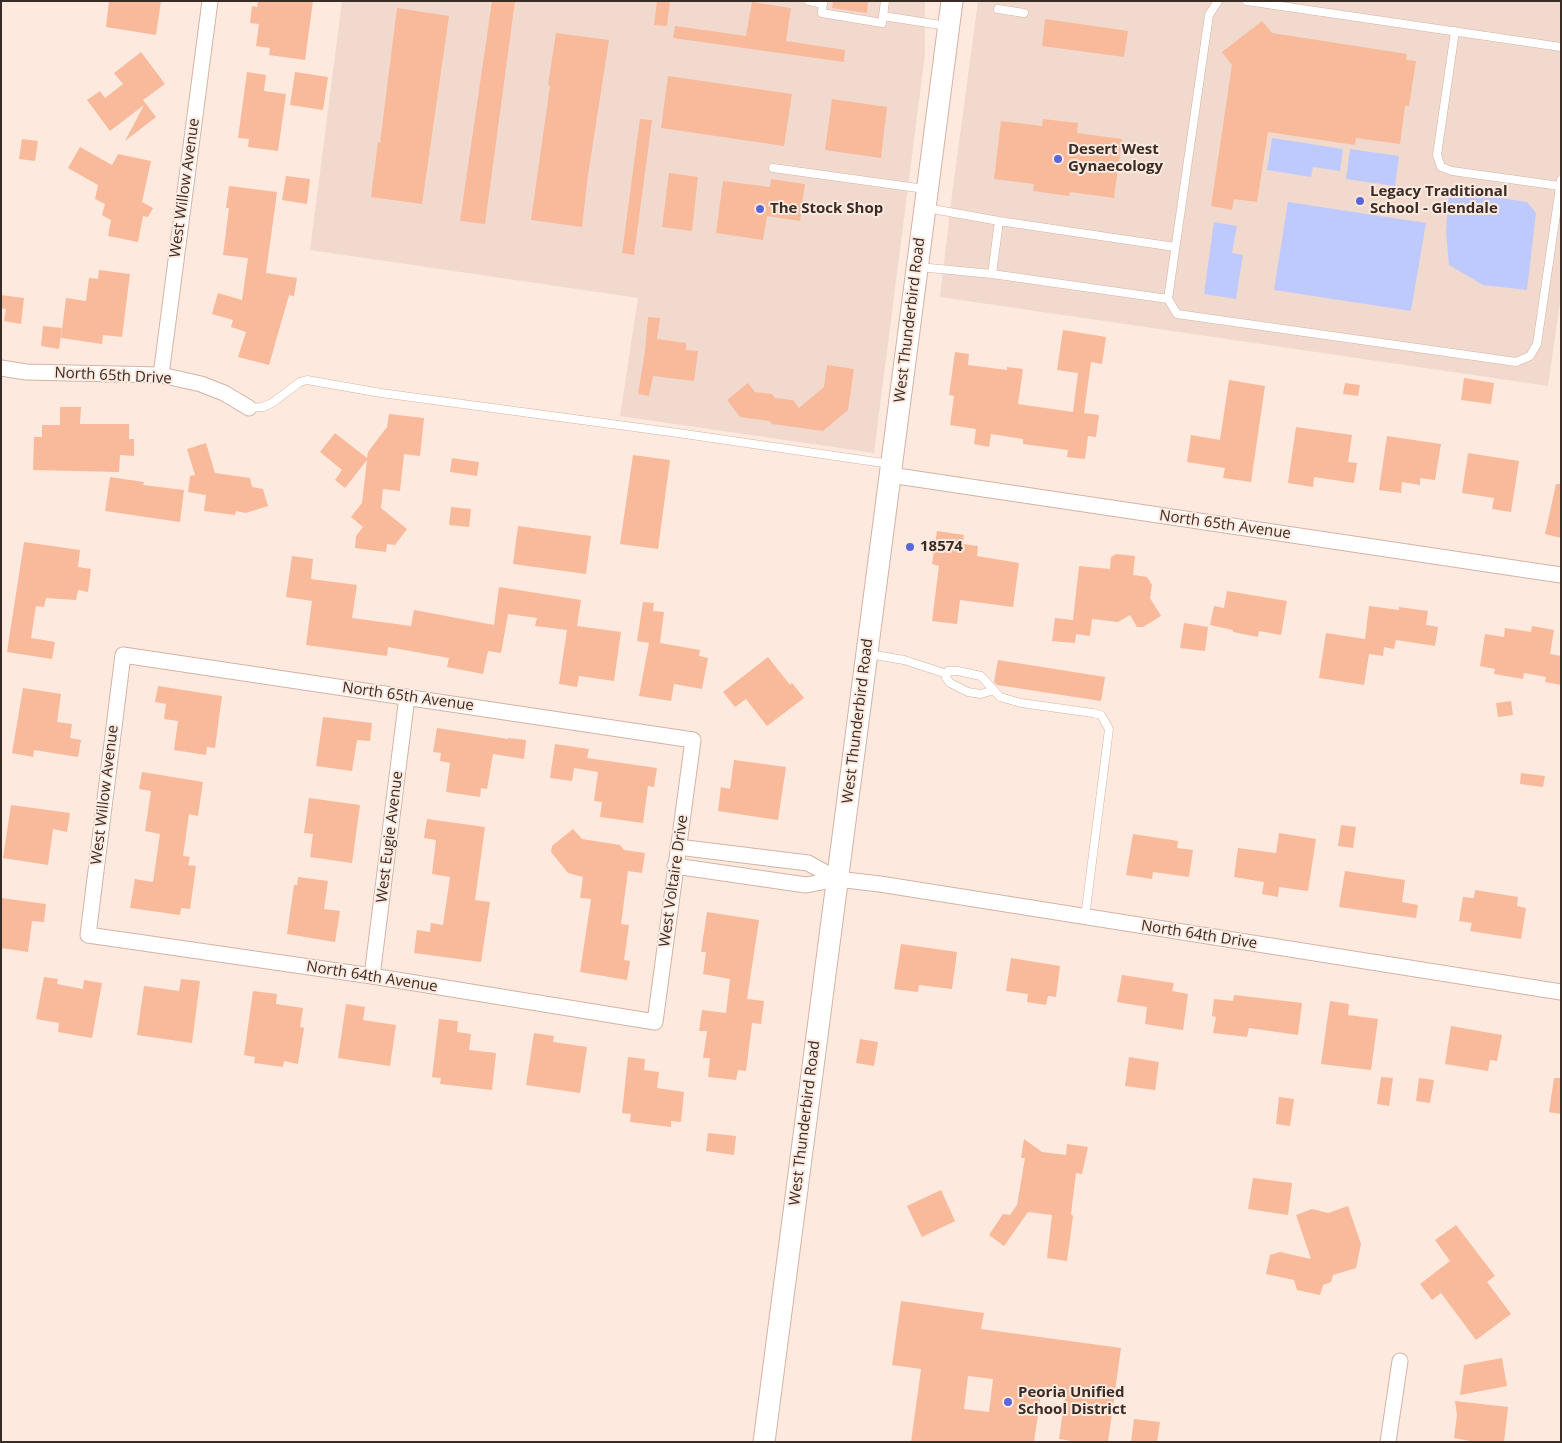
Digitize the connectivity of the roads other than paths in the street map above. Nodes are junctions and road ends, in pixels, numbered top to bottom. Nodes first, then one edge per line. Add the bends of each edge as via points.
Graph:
1 (210, 1) edge
2 (809, 1) edge
3 (885, 1) edge
4 (952, 1) edge
5 (1218, 1) edge
6 (1247, 1) edge
7 (823, 2) edge
8 (1283, 4) edge
9 (998, 9) dead end
10 (1024, 13) dead end
11 (883, 16) junction
12 (949, 26) junction
13 (1455, 31) junction
14 (1561, 47) edge
15 (773, 168) dead end
16 (1560, 183) edge
17 (926, 199) junction
18 (999, 221) junction
19 (1175, 247) junction
20 (917, 267) junction
21 (992, 274) junction
22 (1168, 299) junction
23 (1, 368) edge
24 (161, 375) junction
25 (249, 408) joint
26 (890, 470) junction
27 (1561, 575) edge
28 (866, 654) junction
29 (123, 655) joint
30 (947, 674) junction
31 (994, 690) junction
32 (407, 697) junction
33 (692, 740) joint
34 (678, 847) junction
35 (745, 855) junction
36 (675, 866) junction
37 (742, 876) junction
38 (837, 879) junction
39 (1085, 917) junction
40 (88, 935) joint
41 (372, 976) junction
42 (1561, 992) edge
43 (655, 1022) joint
44 (1400, 1361) dead end
45 (764, 1442) edge
46 (1388, 1442) edge

1 - 24 street, West Willow Avenue
2 - 7 lane
3 - 11 lane
4 - 12 main road, West Thunderbird Road
5 - 19 lane via 1209,15
6 - 8 lane
7 - 11 lane via 822,14 882,23
8 - 13 lane
9 - 10 lane
11 - 12 lane
12 - 17 main road, West Thunderbird Road
13 - 14 lane
13 - 16 lane via 1437,156 1441,167
15 - 17 lane
16 - 22 lane via 1537,344 1530,356 1516,362 1177,314
17 - 18 lane
17 - 20 main road, West Thunderbird Road
18 - 19 lane
18 - 21 lane
19 - 22 lane
20 - 21 lane
20 - 26 main road, West Thunderbird Road
21 - 22 lane
23 - 24 street, North 65th Drive via 26,372
24 - 25 street, North 65th Drive via 201,384
25 - 26 lane via 272,403 307,380 415,398 678,433
26 - 27 street, North 65th Avenue
26 - 28 main road, West Thunderbird Road
28 - 30 lane via 904,660
28 - 38 main road, West Thunderbird Road
29 - 32 street, North 65th Avenue
29 - 40 street, West Willow Avenue
30 - 31 lane via 948,671 958,671 981,676
30 - 31 lane via 950,683 968,692 981,694
31 - 39 lane via 1000,697 1021,704 1101,715 1109,729
32 - 33 street, North 65th Avenue
32 - 41 street, West Eugie Avenue
33 - 34 street, West Voltaire Drive
34 - 35 street, North 64th Drive
34 - 36 street, West Voltaire Drive
35 - 37 street
35 - 38 street, North 64th Drive via 808,863
36 - 37 street, North 64th Drive
36 - 43 street, West Voltaire Drive
37 - 38 street, North 64th Drive via 806,885
38 - 39 street, North 64th Drive
38 - 45 main road, West Thunderbird Road
39 - 42 street, North 64th Drive
40 - 41 street, North 64th Avenue
41 - 43 street, North 64th Avenue
44 - 46 street

